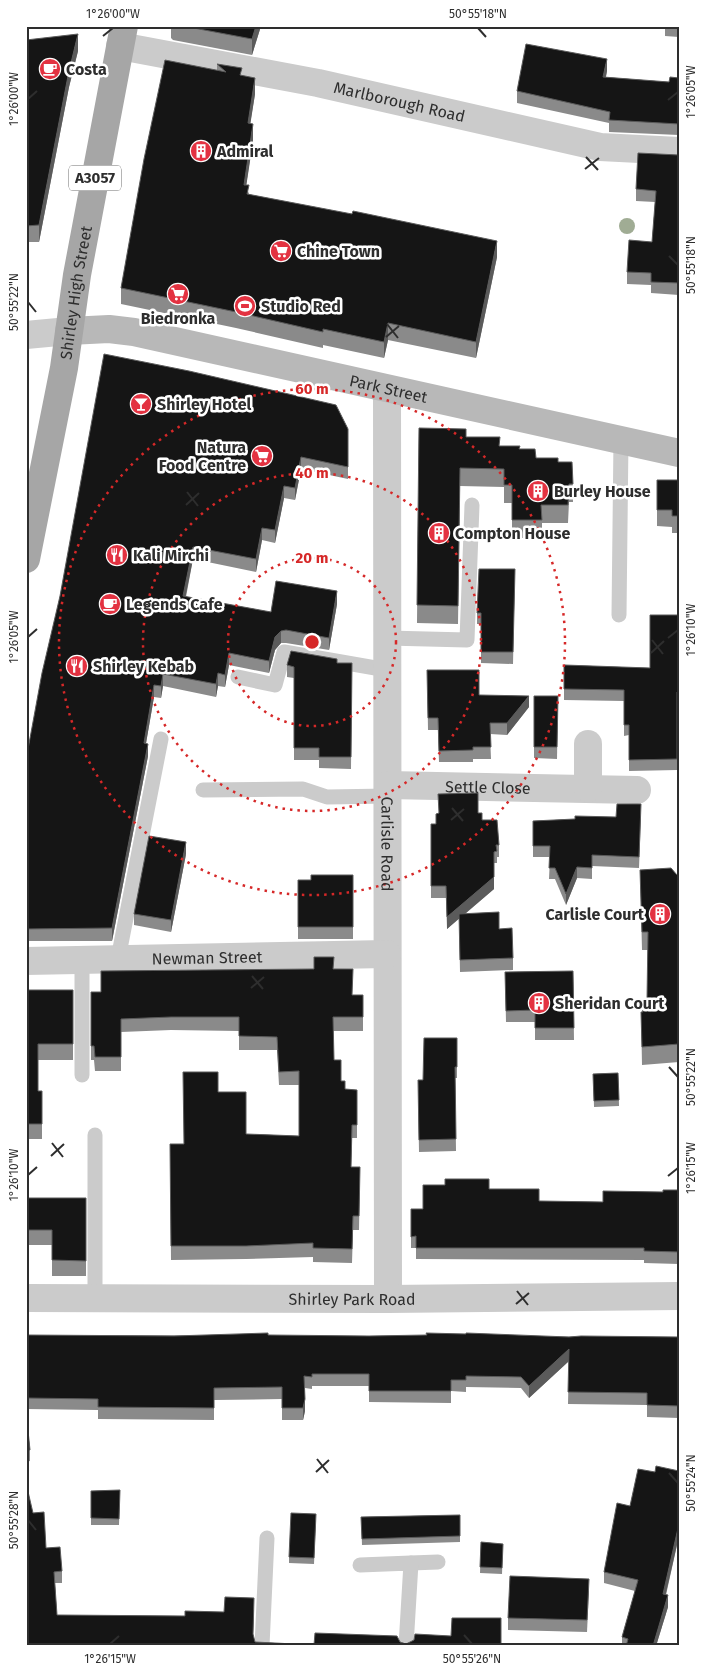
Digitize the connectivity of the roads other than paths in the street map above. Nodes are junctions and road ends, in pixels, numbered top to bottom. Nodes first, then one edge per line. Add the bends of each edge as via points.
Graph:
1 (122, 36) edge
2 (679, 151) edge
3 (69, 331) junction
4 (26, 335) edge
5 (387, 389) junction
6 (621, 439) junction
7 (679, 453) edge
8 (472, 505) dead end
9 (26, 559) edge
10 (619, 615) dead end
11 (388, 638) junction
12 (388, 670) junction
13 (238, 677) dead end
14 (161, 739) dead end
15 (588, 744) dead end
16 (588, 788) junction
17 (203, 790) dead end
18 (388, 790) junction
19 (637, 790) dead end
20 (387, 954) junction
21 (118, 959) junction
22 (82, 960) junction
23 (26, 961) edge
24 (82, 1075) dead end
25 (95, 1135) dead end
26 (679, 1296) edge
27 (26, 1298) edge
28 (95, 1298) junction
29 (388, 1299) junction
30 (267, 1538) dead end
31 (438, 1562) dead end
32 (411, 1563) junction
33 (360, 1565) dead end
34 (262, 1646) edge
35 (406, 1646) edge

1 - 2 street, Marlborough Road via 600,147
1 - 3 main road, Shirley High Street / A3057
3 - 4 street
3 - 5 street, Park Street via 109,329 134,332
3 - 9 main road, Shirley High Street / A3057
5 - 6 street, Park Street
5 - 11 street, Carlisle Road
6 - 7 street, Park Street
6 - 10 lane
8 - 11 lane via 467,640
11 - 12 street, Carlisle Road
12 - 13 lane via 284,652 275,685
12 - 18 street, Carlisle Road
14 - 21 lane
15 - 16 street
16 - 18 street, Settle Close
16 - 19 street, Settle Close
17 - 18 lane via 303,788 327,797
18 - 20 street, Carlisle Road
20 - 21 street, Newman Street
20 - 29 street, Carlisle Road
21 - 22 street, Newman Street
22 - 23 street, Newman Street
22 - 24 lane
25 - 28 lane
26 - 29 street, Shirley Park Road
27 - 28 street, Shirley Park Road
28 - 29 street, Shirley Park Road
30 - 34 lane
31 - 32 lane
32 - 33 lane
32 - 35 lane

